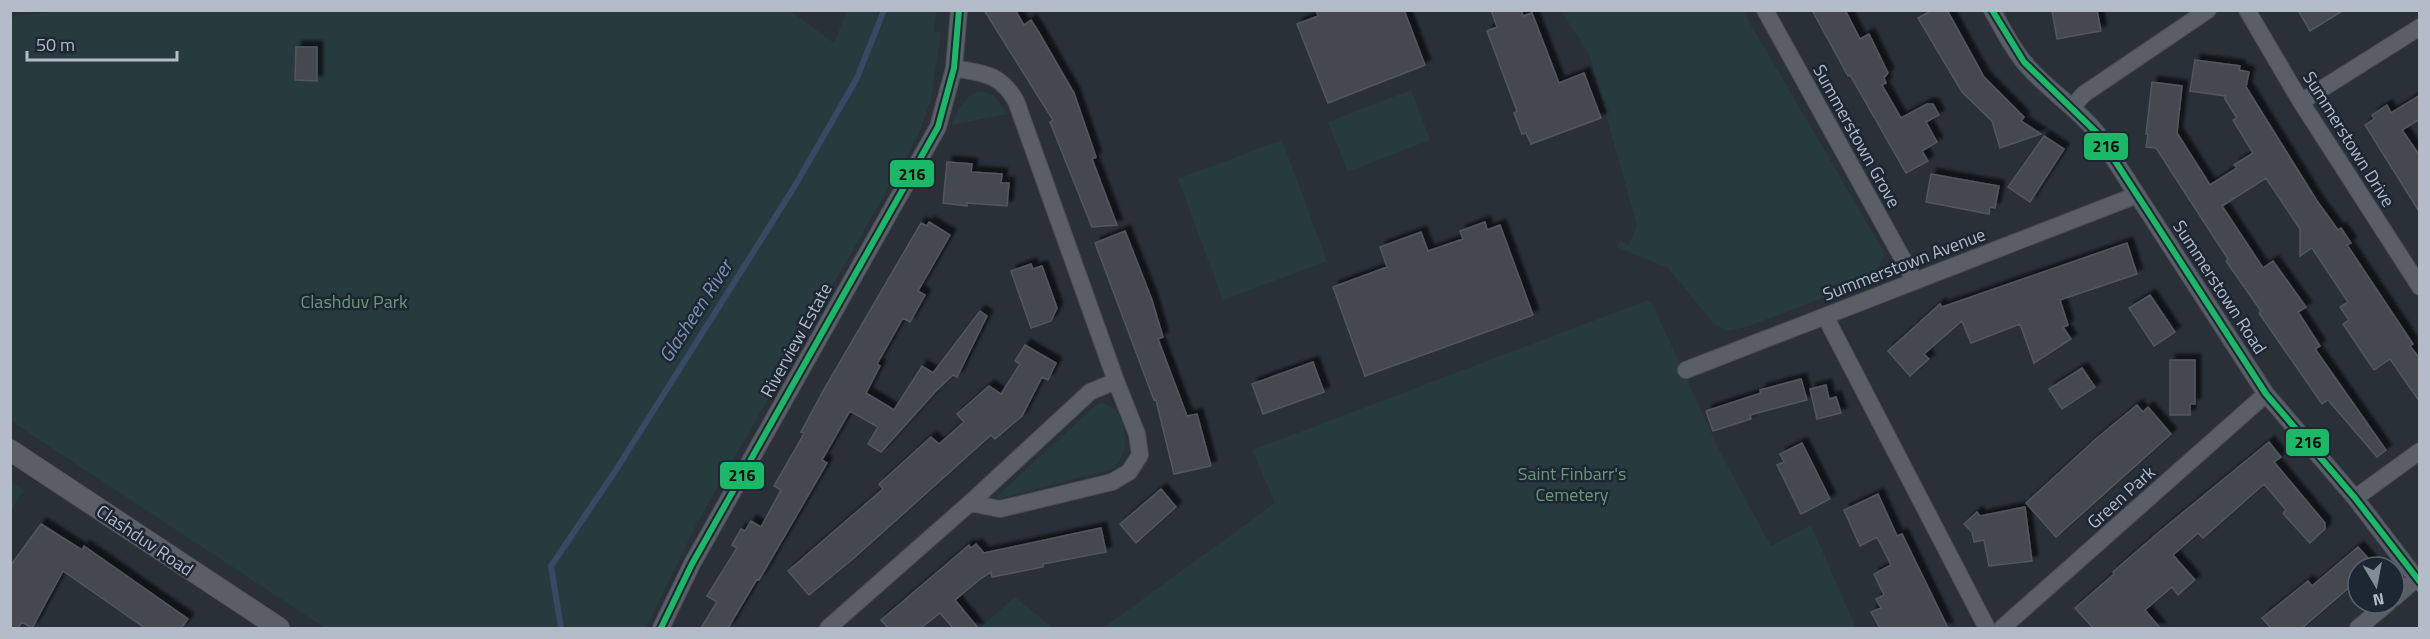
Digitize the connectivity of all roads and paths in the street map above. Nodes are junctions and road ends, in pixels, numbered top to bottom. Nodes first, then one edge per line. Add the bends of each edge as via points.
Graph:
1 (959, 10) edge
2 (1765, 10) edge
3 (1992, 10) edge
4 (2208, 10) edge
5 (2247, 10) edge
6 (2420, 27) edge
7 (954, 68) junction
8 (2301, 102) junction
9 (2072, 107) junction
10 (2137, 195) junction
11 (1915, 281) junction
12 (2420, 287) edge
13 (1825, 316) junction
14 (1686, 370) dead end
15 (1116, 381) junction
16 (2266, 394) junction
17 (10, 450) edge
18 (2420, 452) edge
19 (2355, 498) junction
20 (970, 503) junction
21 (2418, 581) edge
22 (2374, 615) edge
23 (279, 628) edge
24 (661, 628) edge
25 (828, 628) edge
26 (1987, 628) edge
27 (2002, 628) edge
28 (2358, 628) edge

1 - 7 street, Riverview Estate
2 - 11 street, Summerstown Grove
3 - 9 street, Summerstown Road via 2030,70
4 - 9 street via 2084,94
5 - 8 street, Summerstown Drive
6 - 8 street
7 - 15 street via 1002,81 1016,101
7 - 24 street, Riverview Estate via 938,127 692,564
8 - 12 street, Summerstown Drive
9 - 10 street, Summerstown Road via 2097,133
10 - 11 street, Summerstown Avenue
10 - 16 street, Summerstown Road
11 - 13 street, Summerstown Avenue
13 - 14 street, Summerstown Avenue
13 - 26 street
15 - 20 street via 1090,392
15 - 20 street via 1137,435 1140,455 1129,472 1112,482 1000,509
16 - 19 street, Summerstown Road
16 - 27 street, Green Park
17 - 23 street, Clashduv Road
18 - 19 street
19 - 21 street, Summerstown Road
20 - 25 street
22 - 28 street

